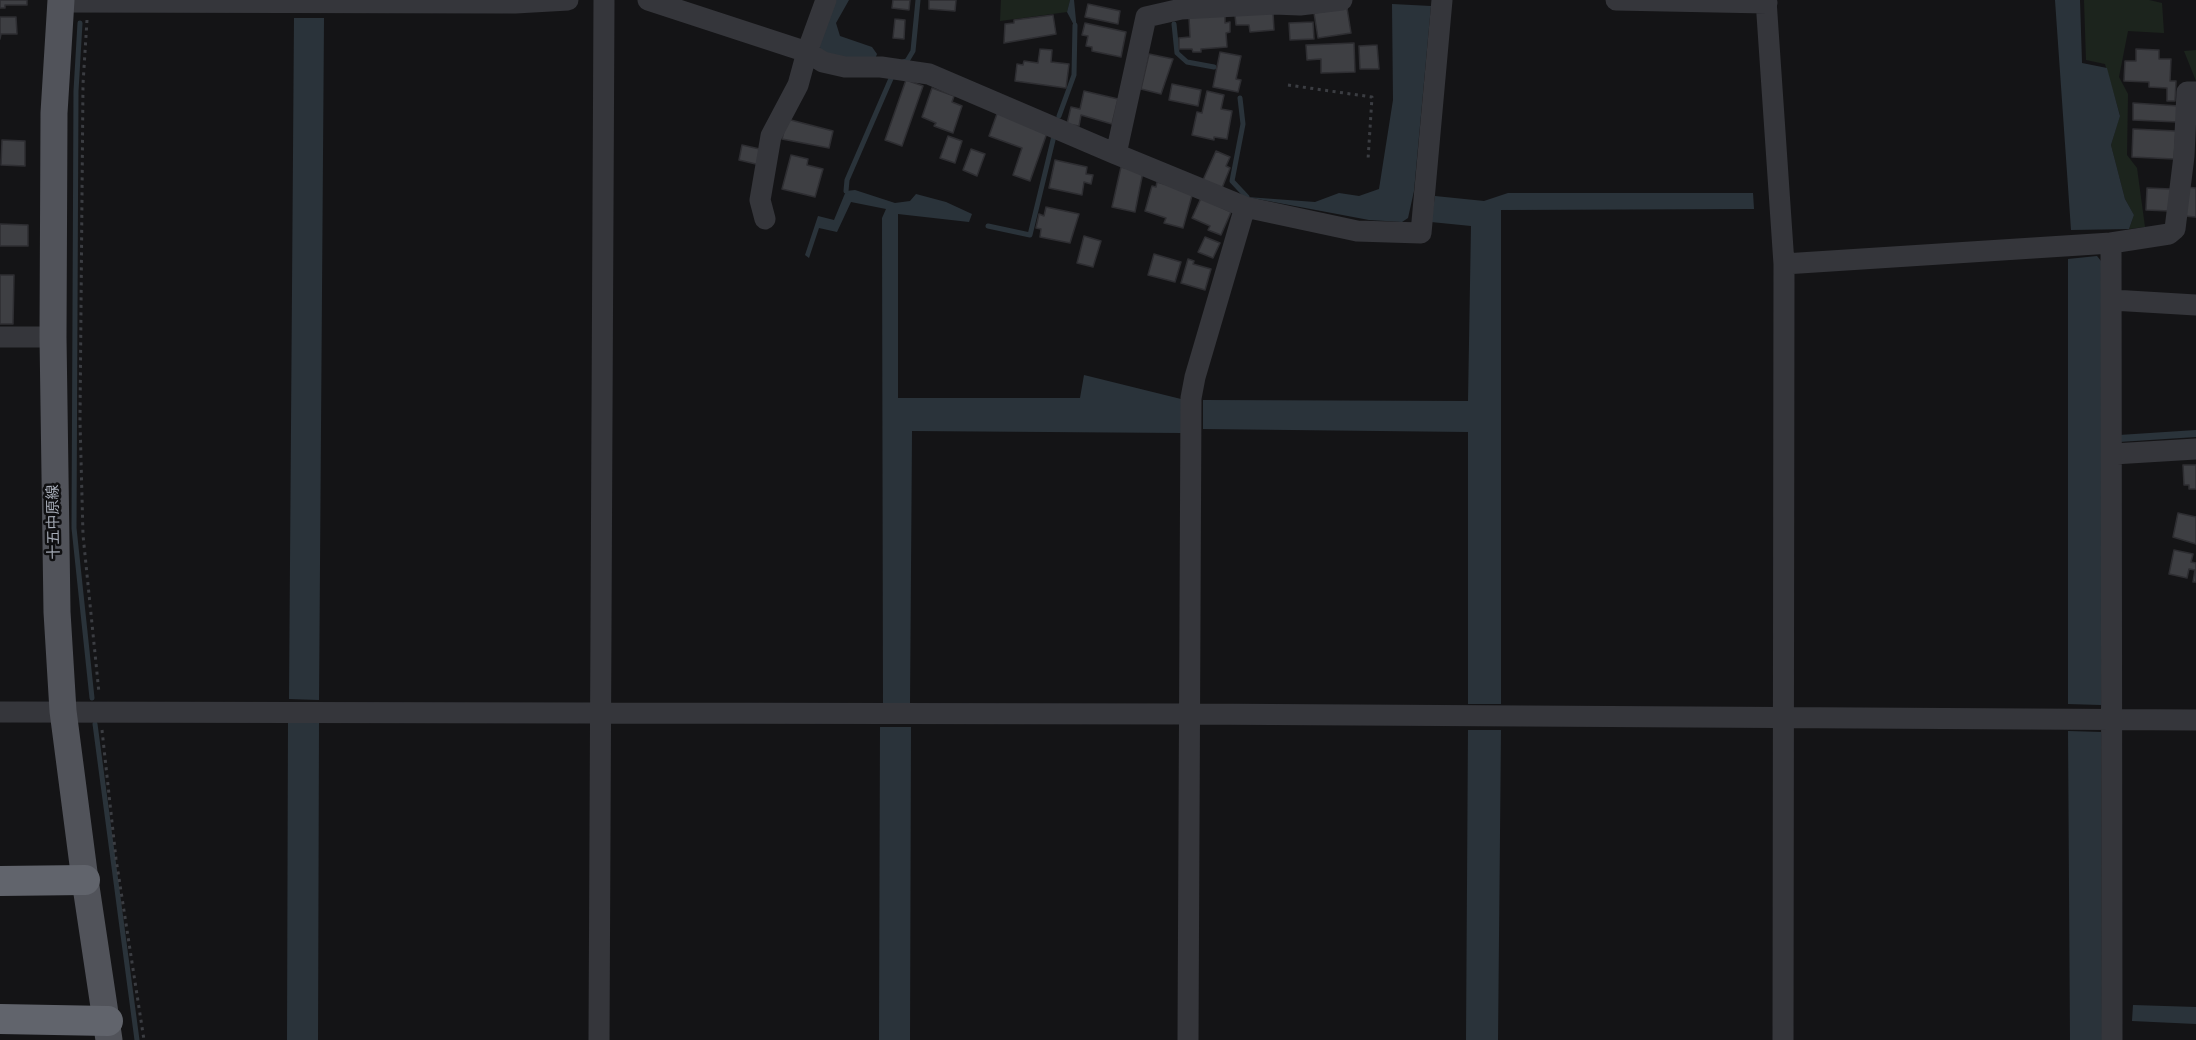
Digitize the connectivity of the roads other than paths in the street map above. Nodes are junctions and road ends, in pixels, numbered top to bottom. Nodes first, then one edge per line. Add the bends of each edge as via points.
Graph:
1 (568, 0) edge
2 (604, 0) edge
3 (648, 0) edge
4 (826, 0) edge
5 (1342, 0) edge
6 (1442, 0) edge
7 (1616, 0) edge
8 (61, 1) edge
9 (515, 2) edge
10 (1274, 2) edge
11 (1766, 2) edge
12 (807, 52) junction
13 (2196, 92) edge
14 (1116, 154) junction
15 (1245, 207) junction
16 (765, 219) dead end
17 (2093, 244) junction
18 (1784, 264) junction
19 (2112, 300) junction
20 (2196, 305) edge
21 (0, 336) edge
22 (52, 337) junction
23 (2196, 449) edge
24 (2113, 454) junction
25 (63, 711) junction
26 (0, 712) edge
27 (600, 713) junction
28 (1189, 714) junction
29 (1784, 717) junction
30 (2112, 720) junction
31 (2196, 720) edge
32 (85, 880) junction
33 (0, 881) edge
34 (0, 1019) edge
35 (109, 1030) edge
36 (599, 1040) edge
37 (1188, 1040) edge
38 (1783, 1040) edge
39 (2112, 1040) edge

1 - 9 street
2 - 27 street
3 - 12 street
4 - 12 street
5 - 10 street via 1300,6
6 - 15 street via 1421,233 1357,231
7 - 11 street
8 - 9 street
8 - 22 main road, 十五中原線 via 54,113
10 - 14 street via 1181,9 1146,17
11 - 18 street
12 - 14 street via 823,62 844,67 881,67 929,74
12 - 16 street via 798,85 771,136 759,200
13 - 17 street via 2187,92 2175,229 2169,234
14 - 15 street
15 - 28 street via 1191,398
17 - 18 street
17 - 19 street
18 - 29 street
19 - 20 street
19 - 24 street
21 - 22 street
22 - 25 main road, 十五中原線 via 53,512
23 - 24 street
24 - 30 street
25 - 26 street
25 - 27 street
25 - 32 main road, 十五中原線
27 - 28 street
27 - 36 street
28 - 29 street
28 - 37 street
29 - 30 street
29 - 38 street
30 - 31 street
30 - 39 street
32 - 33 highway
32 - 35 main road, 十五中原線
34 - 35 highway

